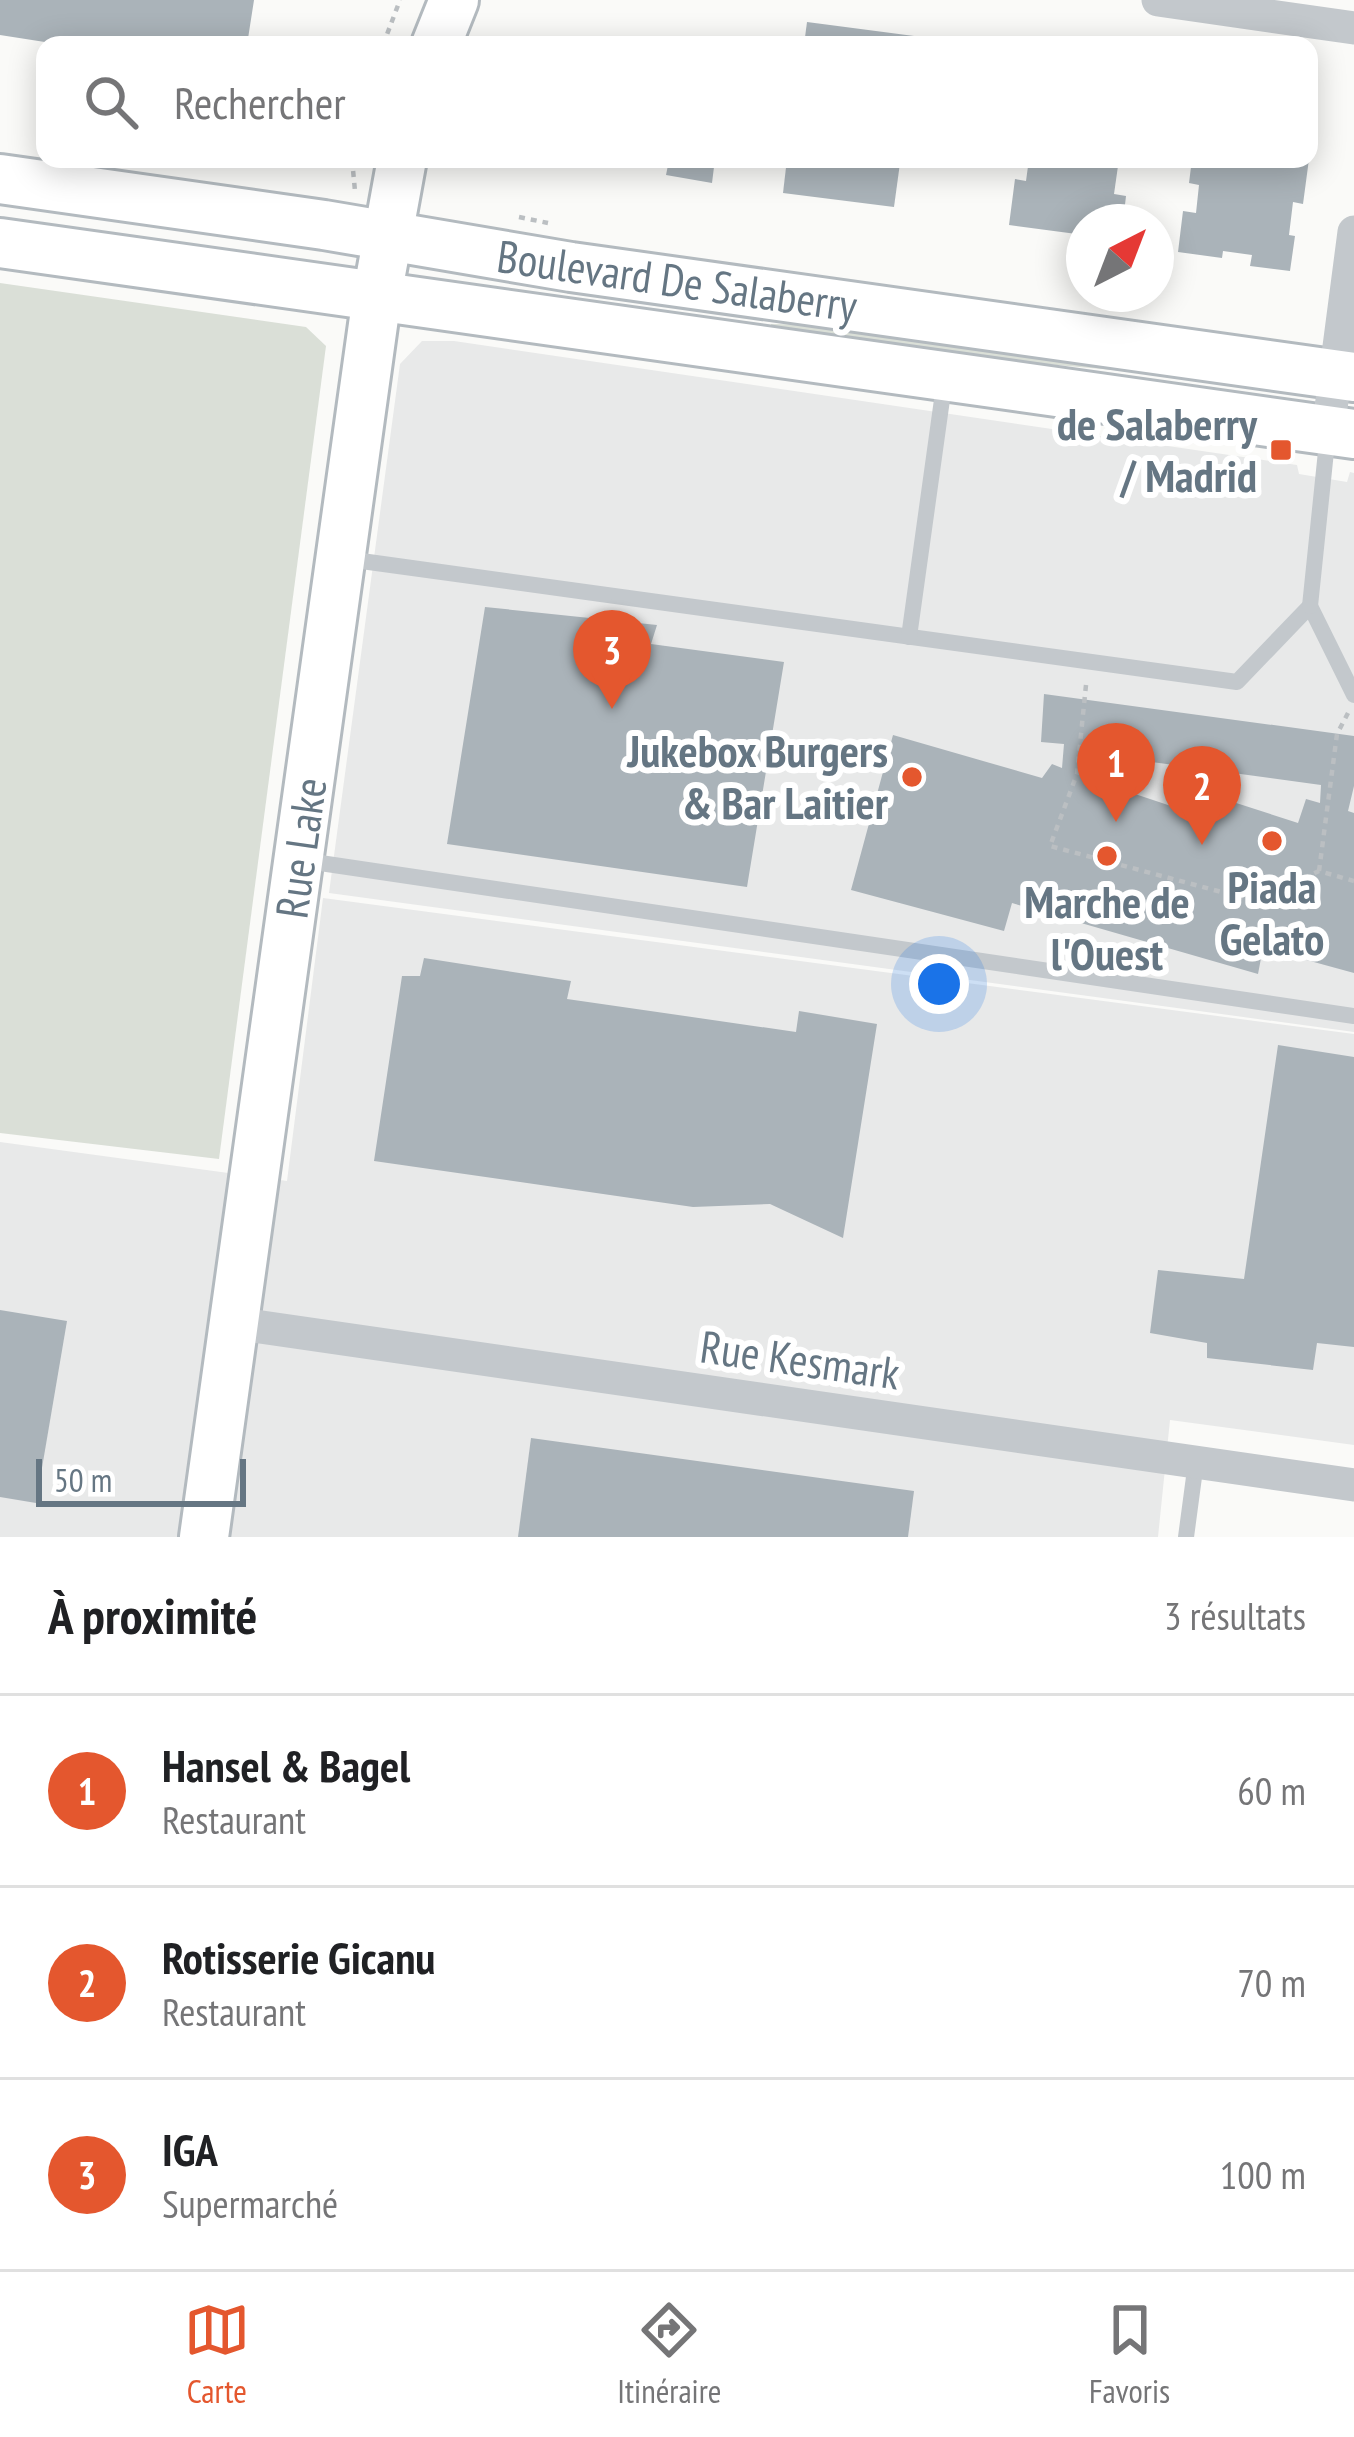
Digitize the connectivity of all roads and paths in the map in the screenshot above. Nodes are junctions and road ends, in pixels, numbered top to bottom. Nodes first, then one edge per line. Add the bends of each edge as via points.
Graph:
1 (400, 0) edge
2 (454, 0) edge
3 (1158, 0) edge
4 (1354, 28) edge
5 (386, 36) edge
6 (440, 36) edge
7 (353, 168) edge
8 (400, 168) edge
9 (0, 179) edge
10 (355, 191) dead end
11 (1354, 232) edge
12 (386, 236) junction
13 (0, 243) edge
14 (377, 296) junction
15 (1344, 376) edge
16 (946, 377) junction
17 (1341, 432) edge
18 (340, 558) junction
19 (1310, 606) junction
20 (909, 637) junction
21 (1089, 662) junction
22 (1354, 698) edge
23 (299, 860) junction
24 (1319, 871) junction
25 (1354, 881) edge
26 (1354, 1016) edge
27 (232, 1323) junction
28 (1196, 1462) junction
29 (1354, 1485) edge
30 (204, 1537) edge
31 (1186, 1537) edge

1 - 5 path
2 - 6 street
3 - 4 street
7 - 10 path
8 - 12 street, Rue Lake
9 - 12 street, Boulevard De Salaberry
11 - 15 street
12 - 14 street, Rue Lake
12 - 15 street, Boulevard De Salaberry
13 - 14 street, Boulevard De Salaberry
14 - 16 street, Boulevard De Salaberry
14 - 18 street, Rue Lake
15 - 17 street
16 - 17 street, Boulevard De Salaberry
16 - 20 lane
17 - 19 lane
18 - 20 lane
18 - 23 street, Rue Lake
19 - 21 lane via 1237,682
19 - 22 lane
20 - 21 lane
21 - 24 path via 1077,774 1050,846 1255,901
22 - 24 path via 1336,734
23 - 26 lane
23 - 27 street, Rue Lake
24 - 25 path
27 - 28 street, Rue Kesmark
27 - 30 street, Rue Lake
28 - 29 street, Rue Kesmark
28 - 31 lane

